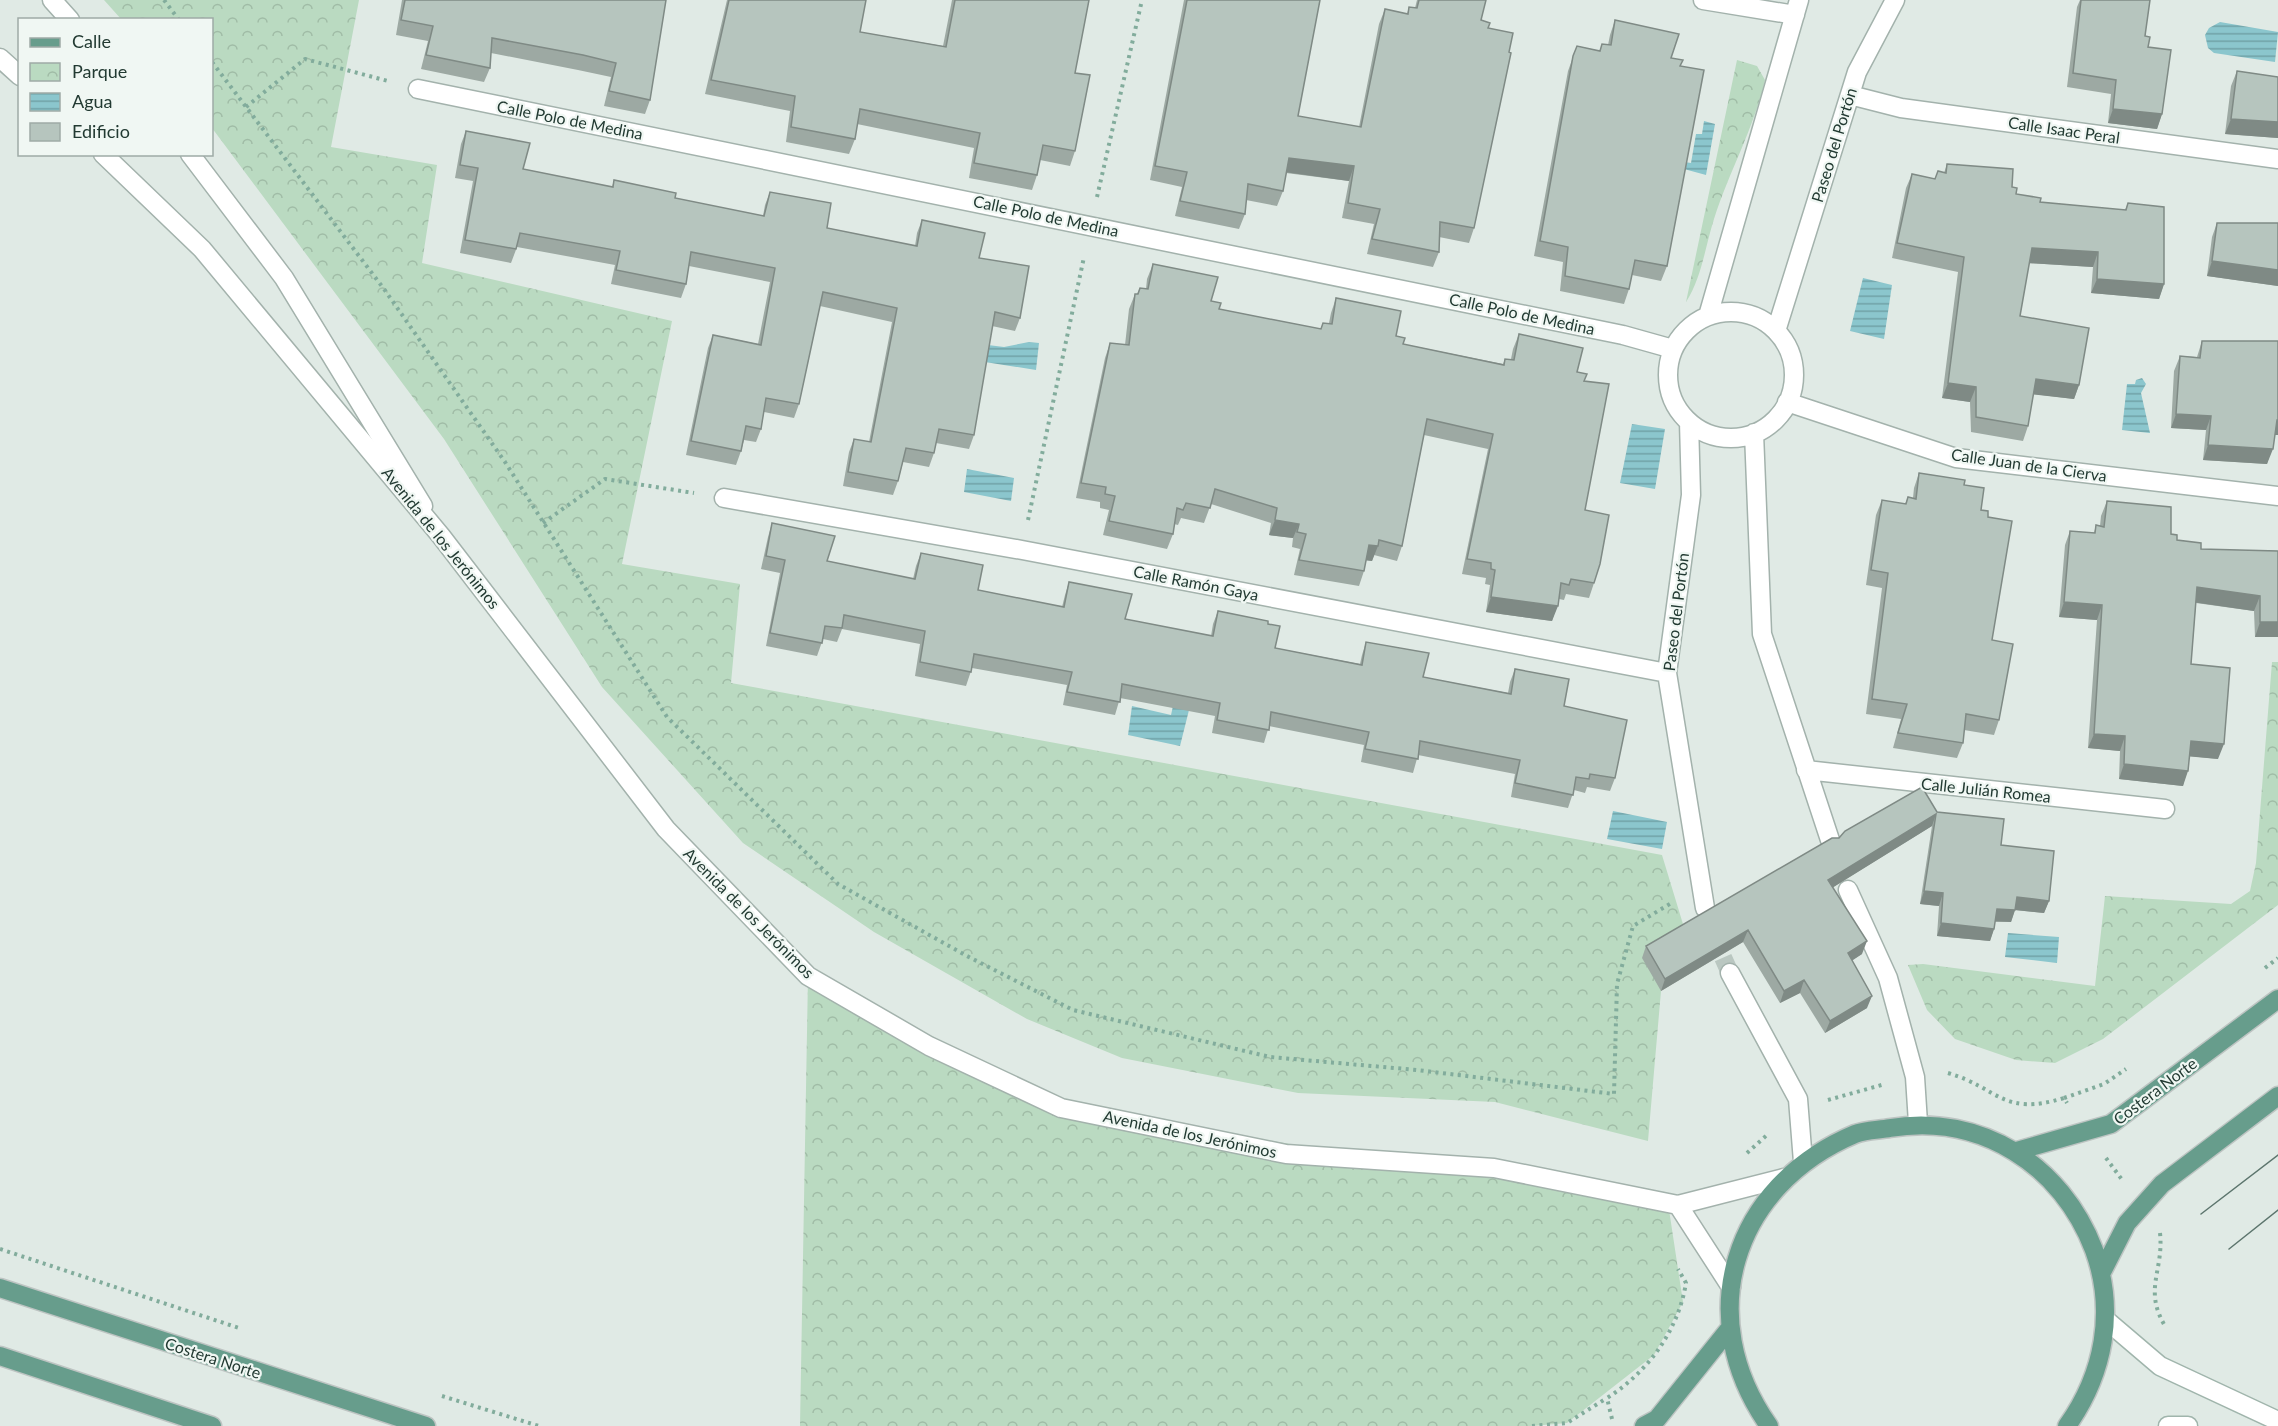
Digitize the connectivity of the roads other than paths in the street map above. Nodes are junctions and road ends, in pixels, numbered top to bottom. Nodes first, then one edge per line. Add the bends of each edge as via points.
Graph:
1 (51, 0) edge
2 (1703, 0) edge
3 (1896, 0) edge
4 (1797, 8) edge
5 (68, 18) edge
6 (0, 58) edge
7 (18, 74) edge
8 (418, 89) road end
9 (1850, 95) junction
10 (105, 156) edge
11 (192, 156) edge
12 (2278, 159) edge
13 (1708, 316) junction
14 (1776, 331) junction
15 (1673, 349) junction
16 (1787, 402) junction
17 (1689, 422) junction
18 (1754, 433) junction
19 (2278, 496) edge
20 (724, 498) road end
21 (441, 536) junction
22 (1666, 673) junction
23 (1806, 770) junction
24 (2165, 809) dead end
25 (1830, 840) edge
26 (1848, 890) dead end
27 (1705, 908) dead end
28 (1730, 973) tunnel mouth
29 (2278, 999) edge
30 (2278, 1096) edge
31 (1918, 1123) junction
32 (2017, 1151) junction
33 (1803, 1162) junction
34 (1784, 1178) junction
35 (1678, 1205) junction
36 (2102, 1272) junction
37 (1731, 1287) junction
38 (0, 1288) edge
39 (2106, 1320) junction
40 (1730, 1328) junction
41 (0, 1356) edge
42 (2278, 1421) edge
43 (212, 1426) edge
44 (426, 1426) edge
45 (1644, 1426) edge
46 (1769, 1426) edge
47 (2067, 1426) edge
48 (2169, 1426) edge
49 (2188, 1426) edge

1 - 5 street
2 - 4 street
3 - 9 street, Paseo del Portón via 1857,72
4 - 13 street
6 - 7 street
8 - 15 street, Calle Polo de Medina via 1623,335
9 - 12 street, Calle Isaac Peral via 1901,108
9 - 14 street, Paseo del Portón
10 - 21 street, Avenida de los Jerónimos via 202,249
11 - 21 street via 284,278
13 - 14 street via 1744,313
13 - 15 street via 1687,329
14 - 16 street via 1793,365 1793,384
15 - 17 street via 1668,369 1670,388
16 - 18 street via 1768,426
16 - 19 street, Calle Juan de la Cierva via 1956,458
17 - 18 street via 1721,437
17 - 22 street, Paseo del Portón via 1691,495
18 - 23 street via 1762,634
20 - 22 street, Calle Ramón Gaya via 1022,550
21 - 35 street, Avenida de los Jerónimos via 666,829 808,976 929,1046 1061,1108 1286,1154 1494,1168
22 - 27 street, Paseo del Portón
23 - 24 street, Calle Julián Romea
23 - 25 street
26 - 31 street via 1888,978 1915,1077
28 - 33 street via 1798,1099
29 - 32 main road, Costera Norte via 2111,1124
30 - 36 main road via 2162,1184 2127,1223
31 - 32 main road via 1969,1130
31 - 33 main road via 1856,1133
32 - 36 main road via 2056,1184 2085,1225
33 - 34 main road
34 - 35 street
34 - 37 main road via 1759,1210 1740,1247
35 - 37 street
36 - 39 main road
37 - 40 main road
38 - 44 main road, Costera Norte
39 - 42 street via 2160,1366
39 - 47 main road via 2100,1363 2083,1404
40 - 45 main road via 1658,1419
40 - 46 main road via 1737,1367 1753,1403
41 - 43 main road
48 - 49 street

